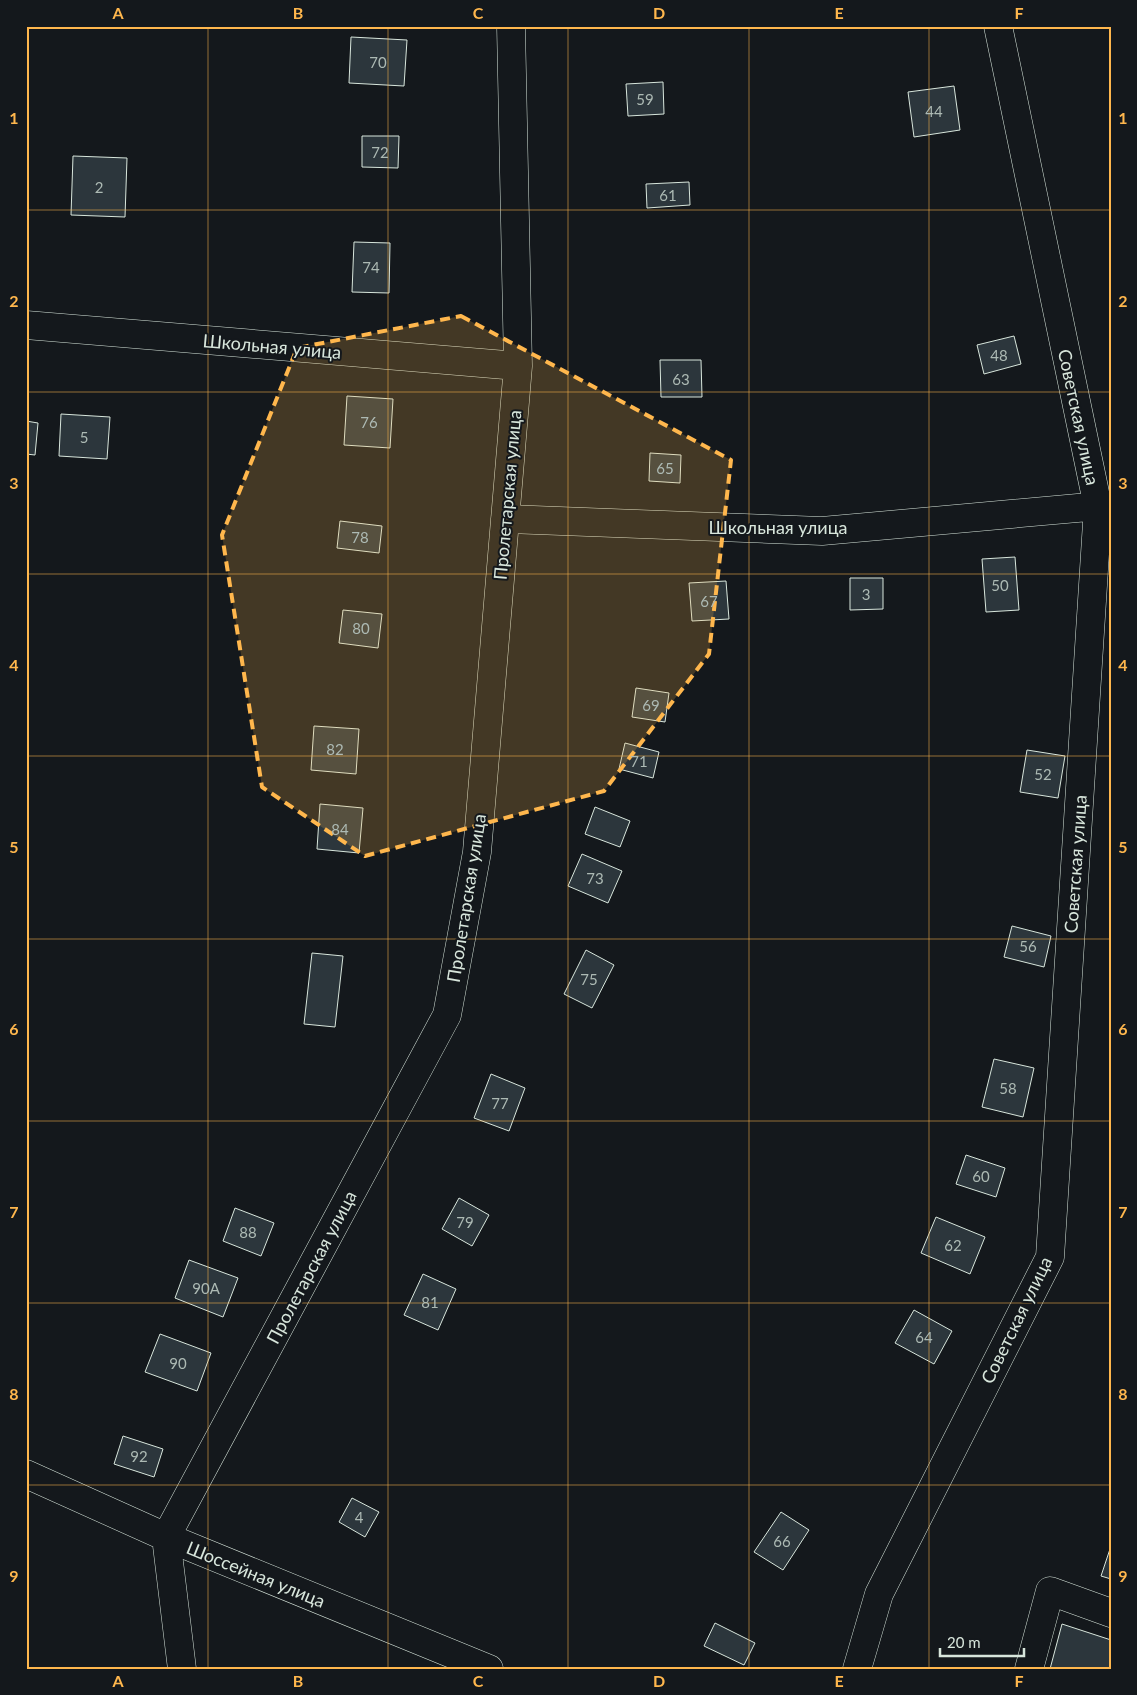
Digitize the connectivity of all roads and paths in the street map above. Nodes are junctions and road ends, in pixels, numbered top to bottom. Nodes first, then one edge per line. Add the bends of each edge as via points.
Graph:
1 (511, 26) edge
2 (998, 26) edge
3 (26, 326) edge
4 (518, 366) junction
5 (1104, 506) edge
6 (505, 519) junction
7 (26, 1474) edge
8 (166, 1538) junction
9 (1111, 1614) edge
10 (182, 1669) edge
11 (489, 1669) edge
12 (857, 1669) edge
13 (1029, 1669) edge

1 - 4 street, Пролетарская улица
2 - 5 street, Советская улица
3 - 4 street, Школьная улица
4 - 6 street, Пролетарская улица
5 - 6 street, Школьная улица via 822,530
5 - 12 street, Советская улица via 1050,1257 879,1594
6 - 8 street, Пролетарская улица via 477,852 446,1015
7 - 8 street, Шоссейная улица
8 - 10 street
8 - 11 street, Шоссейная улица
9 - 13 street via 1050,1591

